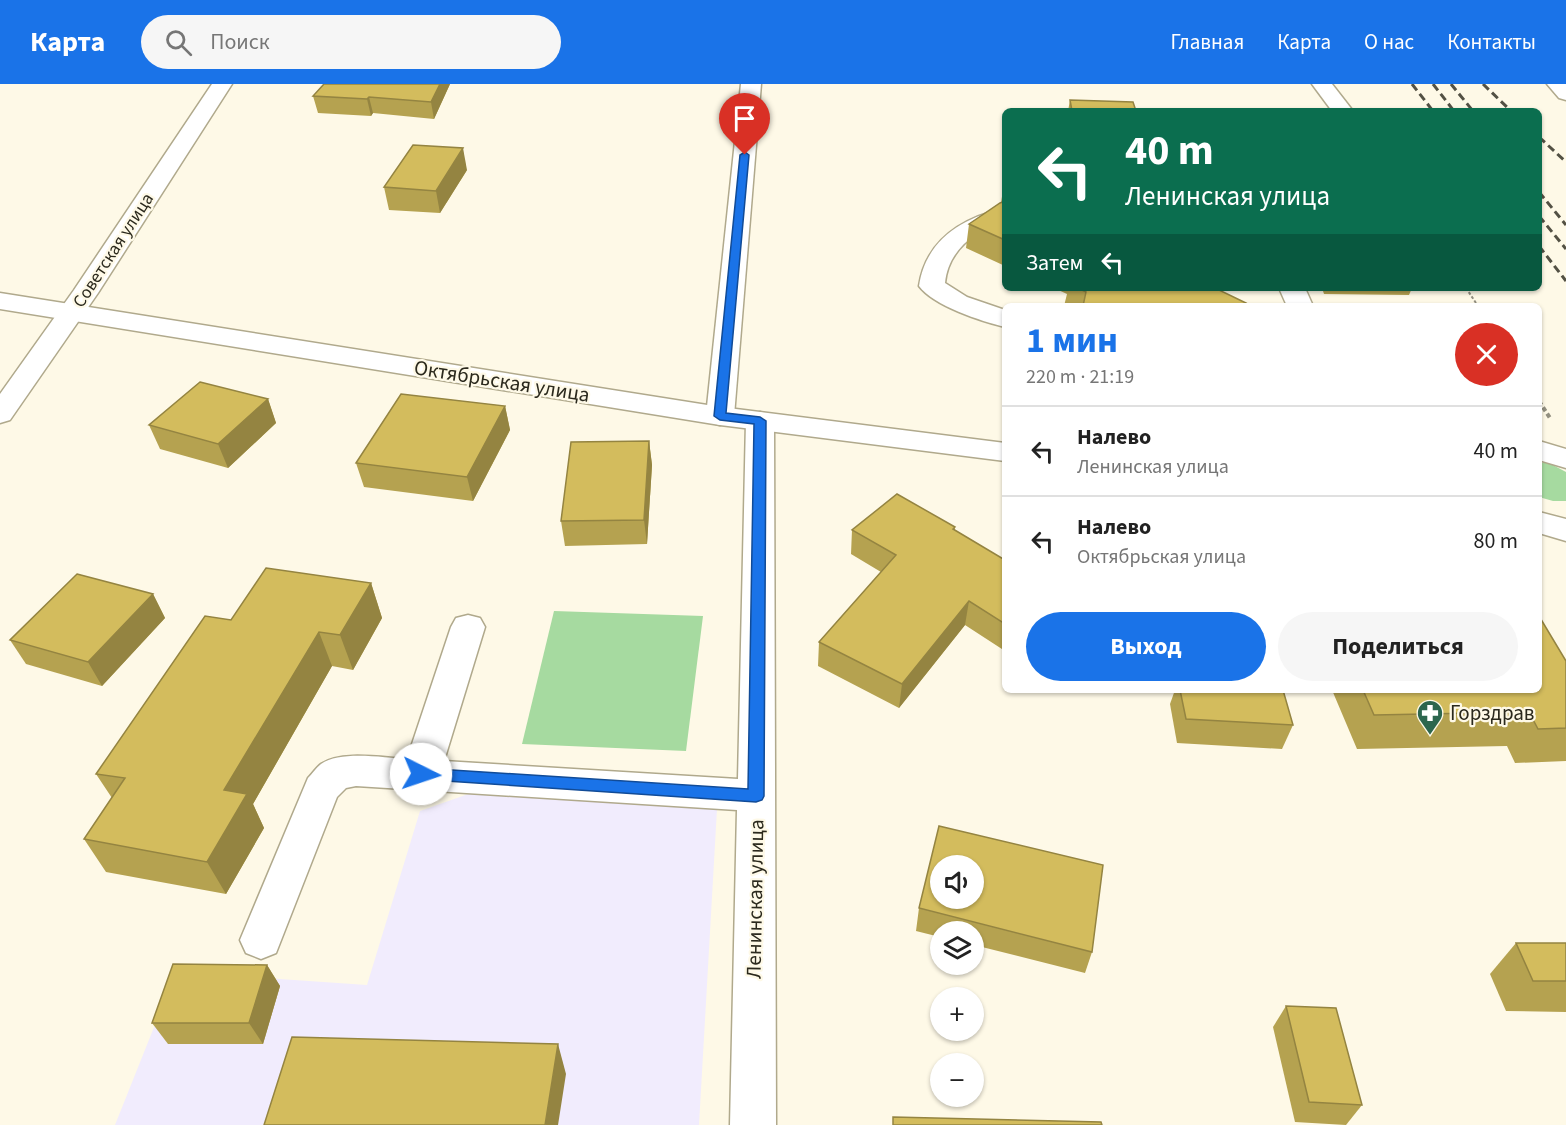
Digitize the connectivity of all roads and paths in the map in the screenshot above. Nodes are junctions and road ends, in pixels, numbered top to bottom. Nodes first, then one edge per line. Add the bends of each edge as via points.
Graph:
1 (222, 84) edge
2 (751, 84) edge
3 (1322, 84) edge
4 (1557, 84) edge
5 (1566, 94) edge
6 (1341, 108) edge
7 (1002, 216) edge
8 (0, 301) edge
9 (72, 312) junction
10 (1002, 318) edge
11 (0, 414) edge
12 (720, 416) junction
13 (760, 421) junction
14 (1542, 451) edge
15 (1002, 452) edge
16 (1566, 459) edge
17 (1542, 523) edge
18 (1566, 530) edge
19 (468, 627) dead end
20 (421, 774) junction
21 (756, 796) junction
22 (261, 940) dead end
23 (753, 1125) edge

1 - 9 street, Советская улица
2 - 12 street
3 - 6 street
4 - 5 street
7 - 10 street via 959,233 938,259 932,286 944,296
8 - 9 street, Октябрьская улица
9 - 11 street, Советская улица
9 - 12 street, Октябрьская улица
12 - 13 street, Октябрьская улица
13 - 15 street, Октябрьская улица
13 - 21 street, Ленинская улица
14 - 16 street
17 - 18 street
19 - 20 street
20 - 21 street
20 - 22 street via 335,774 321,789
21 - 23 street, Ленинская улица

